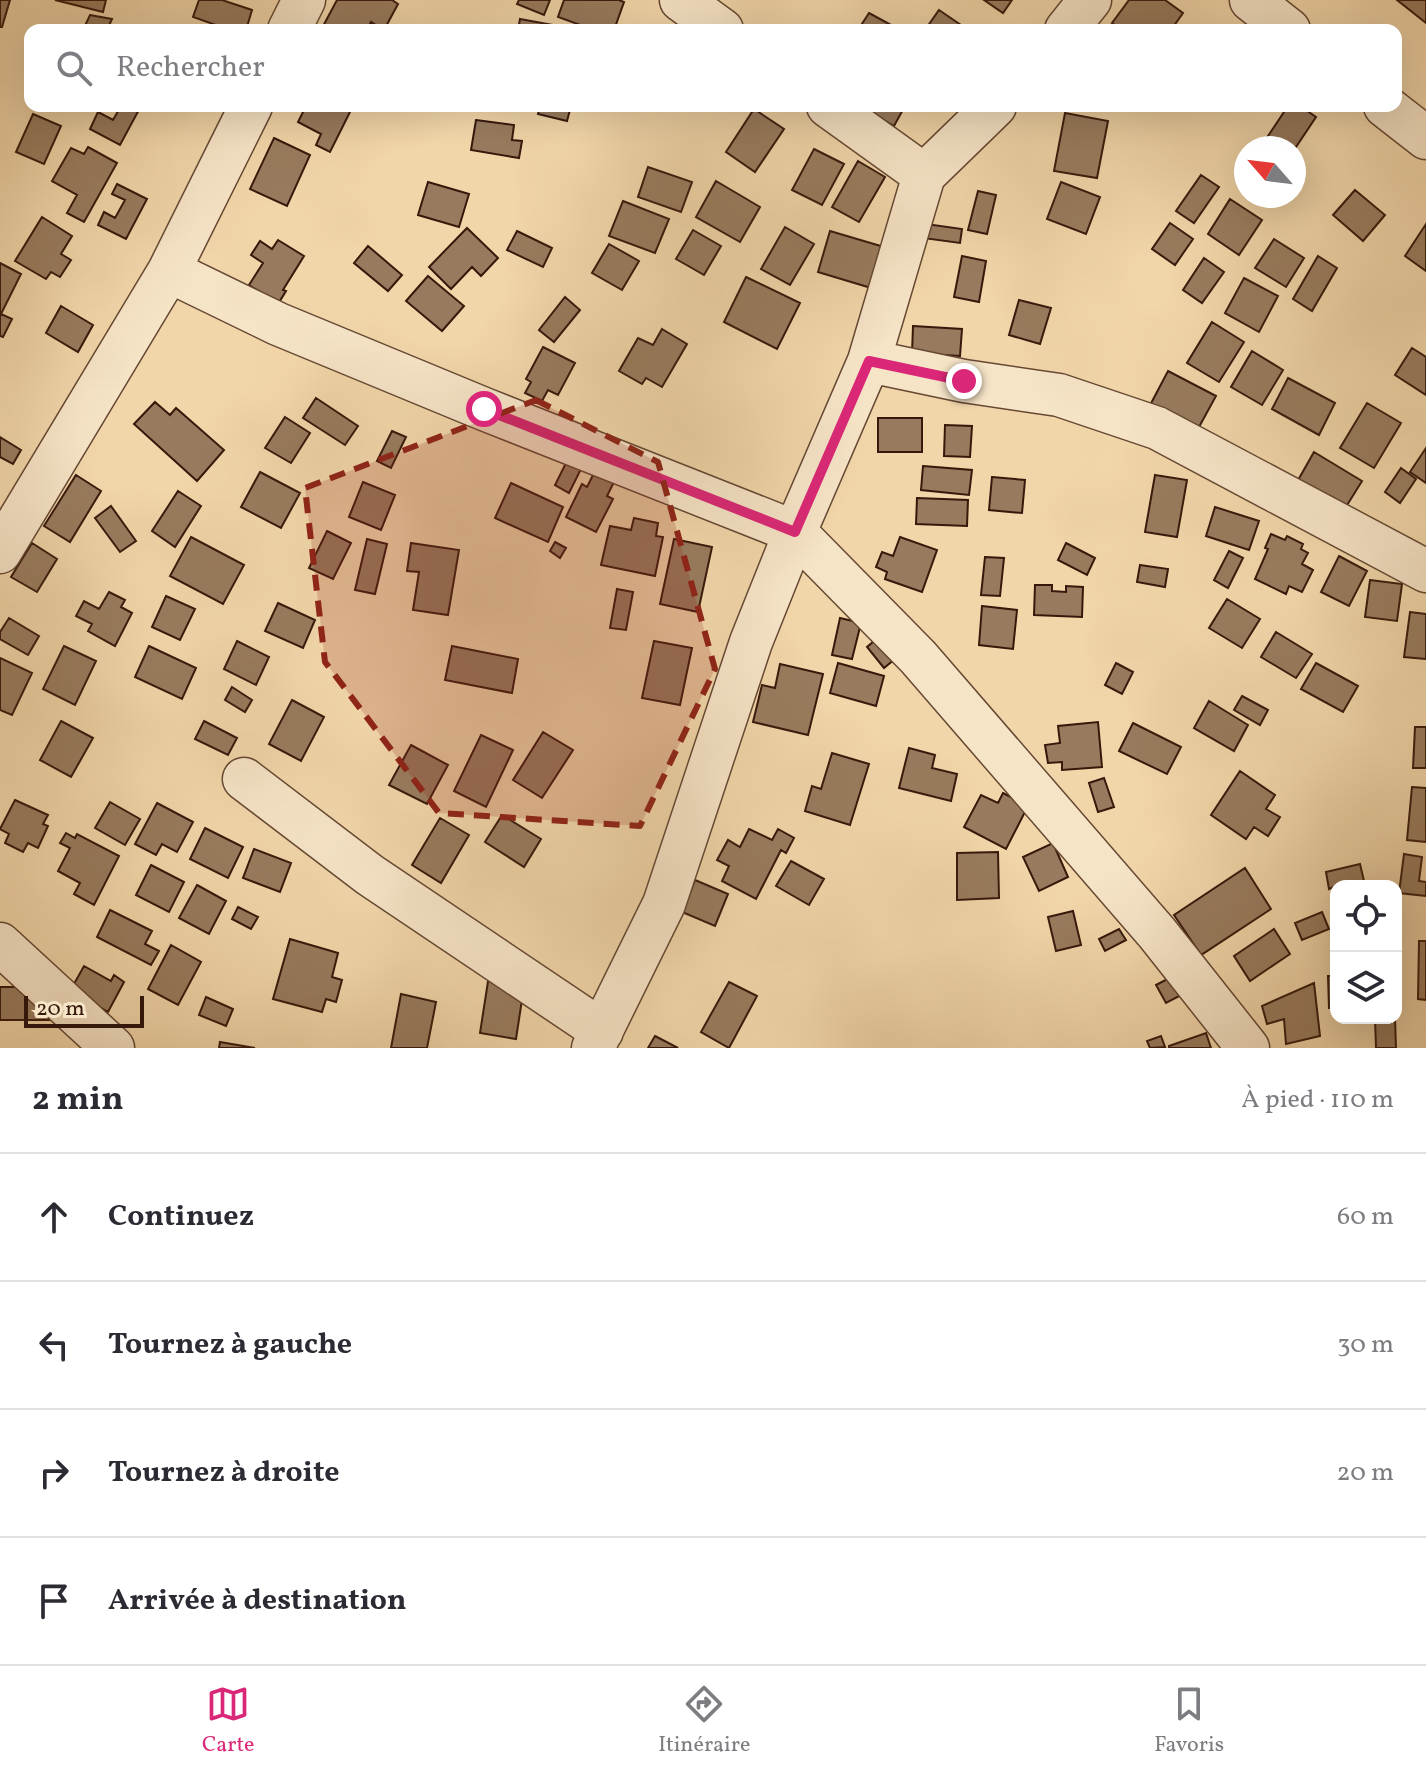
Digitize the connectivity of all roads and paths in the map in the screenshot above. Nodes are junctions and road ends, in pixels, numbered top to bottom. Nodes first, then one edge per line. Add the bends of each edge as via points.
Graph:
1 (304, 0) edge
2 (681, 0) edge
3 (1090, 0) edge
4 (1251, 0) edge
5 (292, 24) edge
6 (714, 24) edge
7 (1071, 24) edge
8 (1281, 24) edge
9 (248, 112) edge
10 (836, 112) edge
11 (989, 112) edge
12 (1393, 112) edge
13 (1426, 138) edge
14 (924, 175) junction
15 (169, 271) junction
16 (869, 361) junction
17 (795, 532) junction
18 (0, 552) edge
19 (1426, 571) edge
20 (244, 779) dead end
21 (0, 944) edge
22 (598, 1040) edge
23 (113, 1048) edge
24 (1248, 1048) edge

1 - 5 street
2 - 6 street
3 - 7 street
4 - 8 street
9 - 15 street
10 - 14 street
11 - 14 street
12 - 13 street
14 - 16 street
15 - 17 street via 292,330
15 - 18 street
16 - 17 street
16 - 19 street via 1059,395 1157,428
17 - 22 street via 751,642 664,904
17 - 24 street via 918,657 1157,933
20 - 22 street
21 - 23 street

